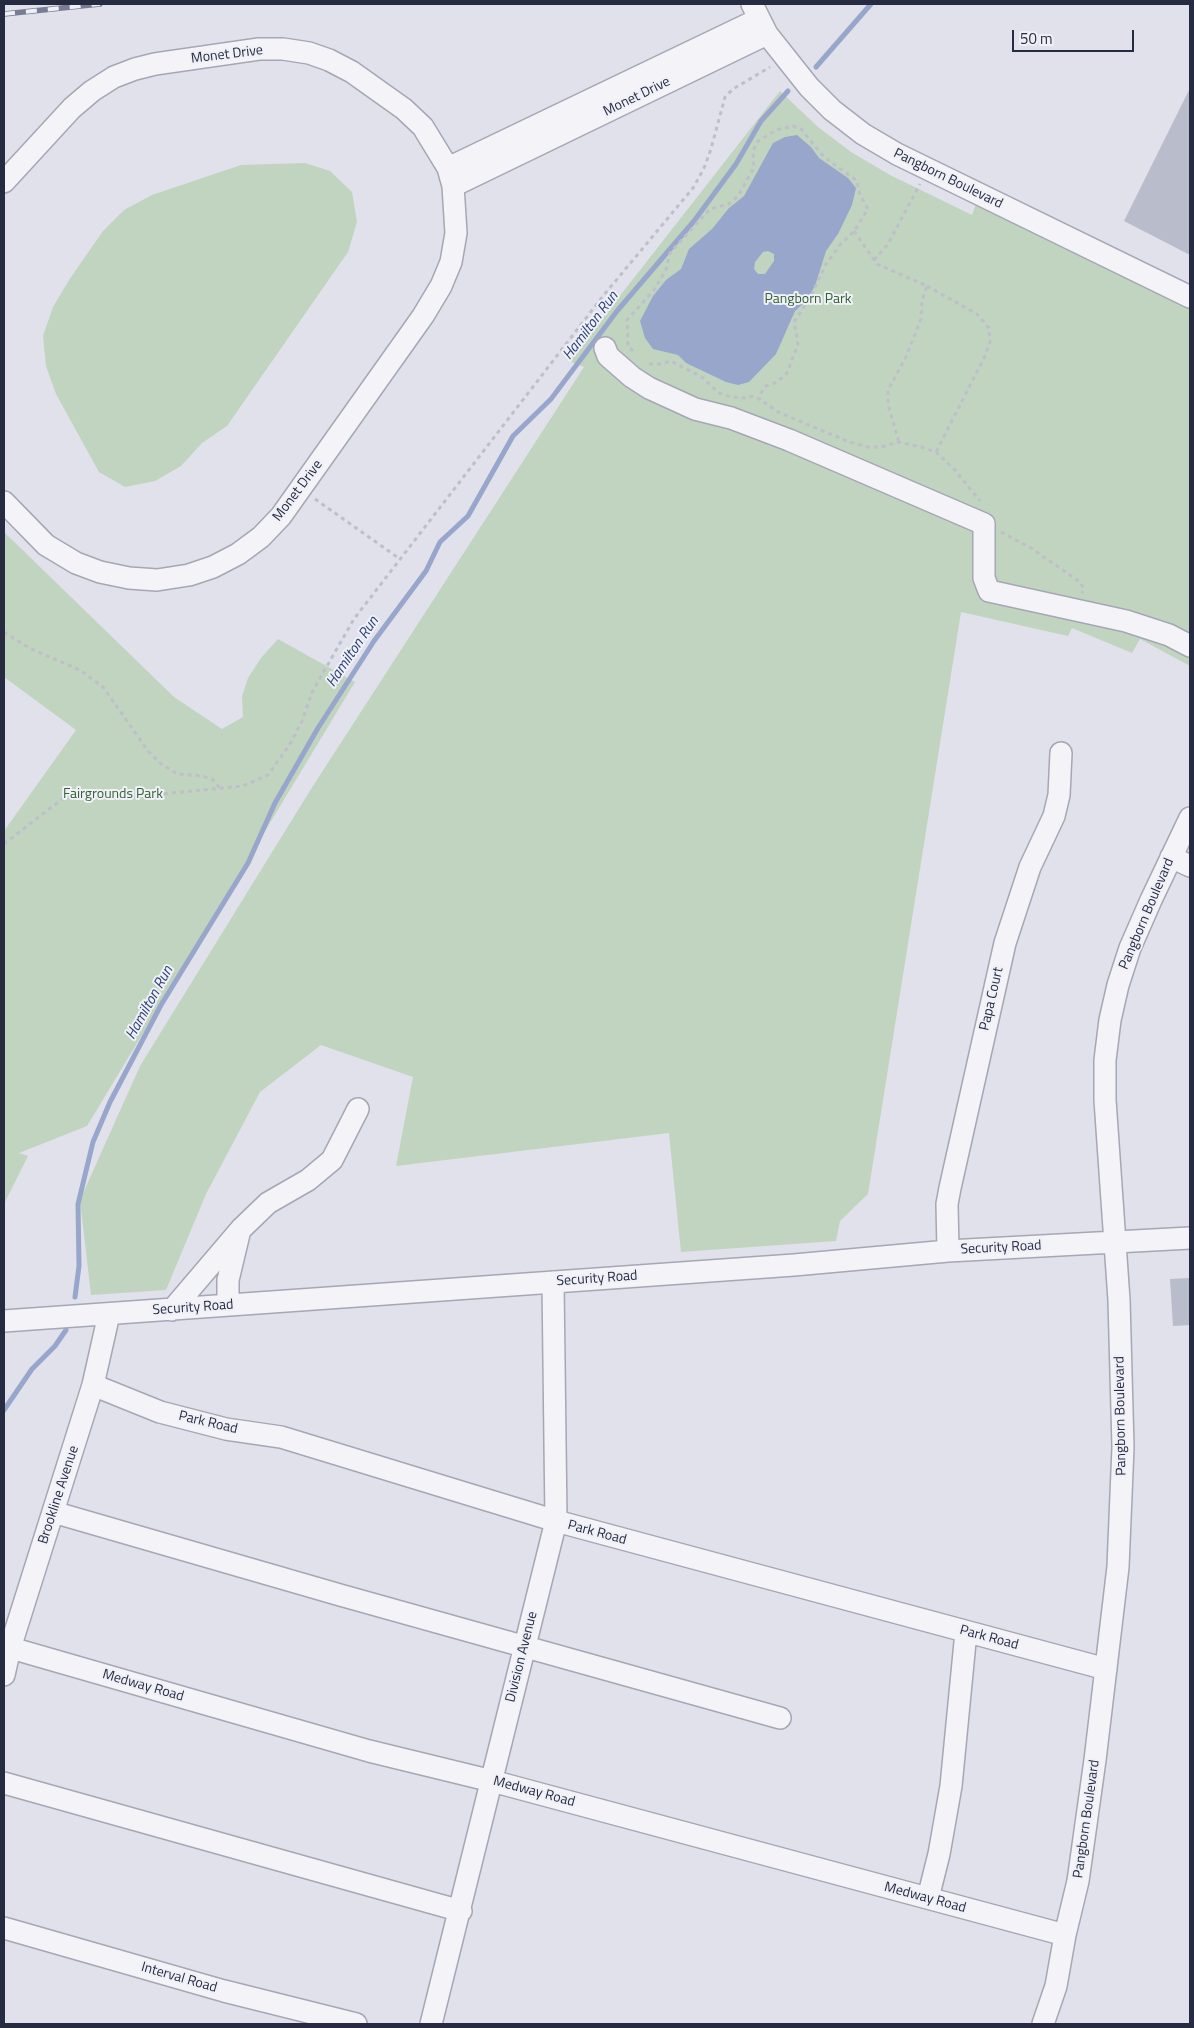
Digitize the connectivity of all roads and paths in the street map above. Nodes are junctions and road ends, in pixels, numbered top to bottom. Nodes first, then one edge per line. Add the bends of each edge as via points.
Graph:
1 (759, 19) edge
2 (784, 57) junction
3 (450, 177) junction
4 (4, 182) edge
5 (920, 184) dead end
6 (854, 232) junction
7 (874, 260) junction
8 (927, 286) junction
9 (1190, 297) edge
10 (579, 328) junction
11 (584, 332) dead end
12 (605, 348) dead end
13 (639, 358) dead end
14 (645, 362) dead end
15 (760, 399) junction
16 (900, 442) junction
17 (936, 452) junction
18 (300, 488) junction
19 (4, 502) edge
20 (980, 502) dead end
21 (993, 527) junction
22 (1006, 535) junction
23 (400, 559) junction
24 (1077, 611) junction
25 (4, 632) edge
26 (1190, 646) edge
27 (1061, 753) dead end
28 (220, 788) junction
29 (1190, 818) edge
30 (4, 844) edge
31 (1171, 857) junction
32 (1190, 866) edge
33 (358, 1109) dead end
34 (241, 1229) junction
35 (1190, 1238) edge
36 (1114, 1243) junction
37 (948, 1251) junction
38 (553, 1282) junction
39 (228, 1305) junction
40 (172, 1310) junction
41 (109, 1314) junction
42 (4, 1321) edge
43 (94, 1385) junction
44 (53, 1512) junction
45 (556, 1522) junction
46 (966, 1632) junction
47 (7, 1647) edge
48 (524, 1647) junction
49 (1106, 1669) junction
50 (4, 1674) edge
51 (780, 1718) dead end
52 (492, 1781) junction
53 (4, 1783) edge
54 (928, 1898) junction
55 (460, 1911) junction
56 (4, 1928) edge
57 (1065, 1935) junction
58 (356, 2024) edge
59 (431, 2024) edge
60 (1043, 2024) edge

1 - 2 street, Pangborn Boulevard
1 - 3 street, Monet Drive
2 - 9 street, Pangborn Boulevard via 808,87 863,134 897,154
2 - 10 path via 725,97 711,149 693,188
3 - 4 street, Monet Drive via 423,127 404,109 352,72 309,53 259,49 155,64 114,77 72,108
3 - 18 street, Monet Drive via 456,233 451,262 441,286
5 - 7 path via 888,244
6 - 7 path
6 - 13 path via 868,209 857,181 824,157 800,129 793,126 764,136 753,151 754,167 738,196 729,204 710,209 670,253 662,276 627,320 628,346
6 - 15 path via 826,264 794,322 798,344 787,373 766,386
7 - 8 path via 876,264
8 - 16 path via 921,319 888,390 888,405
8 - 17 path via 977,314 989,328 990,342
10 - 11 path
10 - 23 path
12 - 21 street via 608,356 648,388 695,408 789,440
14 - 15 path via 651,365 671,361 702,377 719,393
15 - 16 path via 801,423 854,443 874,447
16 - 17 path
17 - 20 path
18 - 19 street, Monet Drive via 281,516 238,554 197,573 157,580 129,578 76,563 46,545
18 - 23 path
21 - 22 path
21 - 22 path
21 - 24 street via 984,578 989,591
22 - 24 path via 1080,582 1084,589
23 - 28 path via 354,619 312,692 290,744 268,775 243,786
24 - 26 street via 1146,627
25 - 28 path via 31,649 80,670 103,687 160,763 177,774 212,779
27 - 37 street, Papa Court via 1059,795 1054,816 1030,866 1005,943 947,1204
28 - 30 path via 122,798 76,796 62,800
29 - 31 street, Pangborn Boulevard
31 - 32 street
31 - 36 street, Pangborn Boulevard via 1130,948 1110,1020 1105,1100
33 - 34 street via 332,1160 308,1180 268,1203
34 - 39 street via 228,1280
34 - 40 street
35 - 36 street, Security Road
36 - 37 street, Security Road
36 - 49 street, Pangborn Boulevard via 1123,1447 1118,1567
37 - 38 street, Security Road
38 - 39 street, Security Road
38 - 45 street, Division Avenue
39 - 40 street, Security Road
40 - 41 street, Security Road
41 - 42 street, Security Road
41 - 43 street, Brookline Avenue
43 - 44 street, Brookline Avenue
43 - 45 street, Park Road via 160,1412 226,1429 281,1438
44 - 47 street, Brookline Avenue
44 - 48 street
45 - 46 street, Park Road
45 - 48 street, Division Avenue
46 - 49 street, Park Road
46 - 54 street via 951,1786
47 - 50 street, Brookline Avenue
47 - 52 street, Medway Road via 370,1751
48 - 51 street
48 - 52 street, Division Avenue
49 - 57 street, Pangborn Boulevard via 1078,1882
52 - 54 street, Medway Road
52 - 55 street, Division Avenue
53 - 55 street
54 - 57 street, Medway Road
55 - 59 street, Division Avenue
56 - 58 street, Interval Road via 224,1991
57 - 60 street, Pangborn Boulevard via 1056,1986

